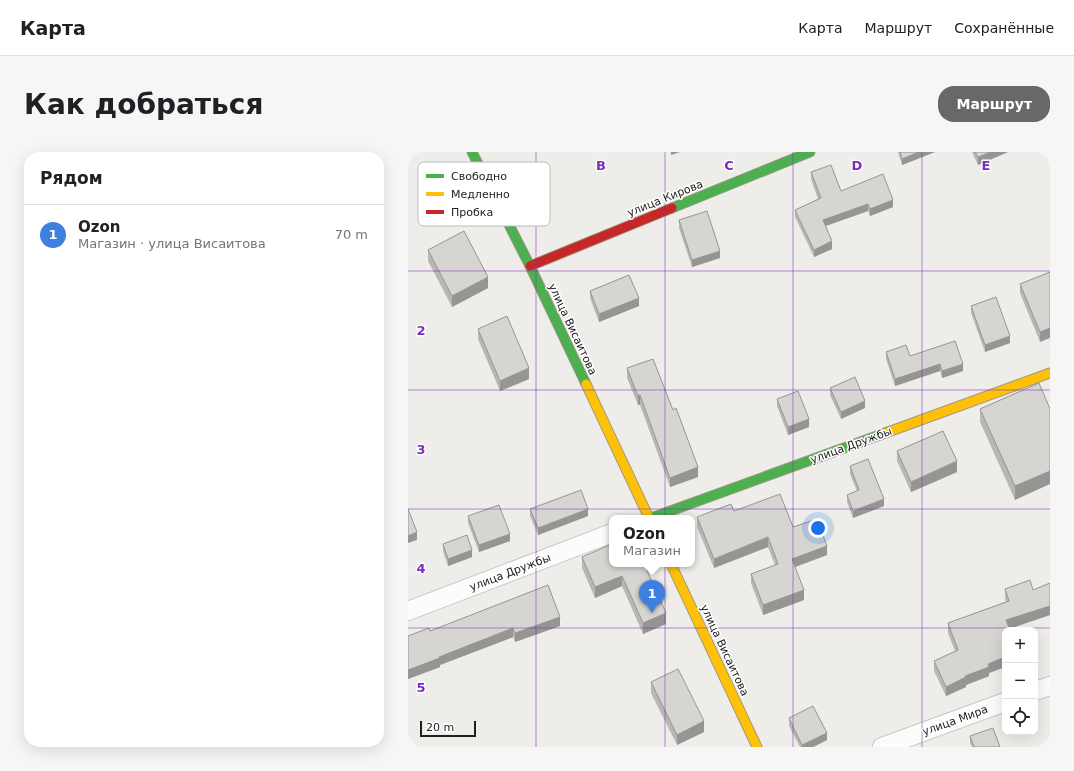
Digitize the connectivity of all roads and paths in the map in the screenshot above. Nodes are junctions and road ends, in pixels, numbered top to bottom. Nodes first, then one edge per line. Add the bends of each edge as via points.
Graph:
1 (472, 152) edge
2 (810, 152) edge
3 (477, 162) edge
4 (510, 226) edge
5 (530, 266) junction
6 (1050, 373) edge
7 (649, 515) edge
8 (658, 515) edge
9 (609, 534) edge
10 (672, 567) edge
11 (408, 611) edge
12 (1050, 686) edge
13 (1038, 690) edge
14 (1002, 703) edge
15 (757, 747) edge
16 (882, 747) edge

1 - 3 street, улица Висаитова
2 - 5 street, улица Кирова
4 - 5 street, улица Висаитова
5 - 7 street, улица Висаитова
6 - 8 street, улица Дружбы
9 - 11 street, улица Дружбы
10 - 15 street, улица Висаитова
12 - 13 street
14 - 16 street, улица Мира

